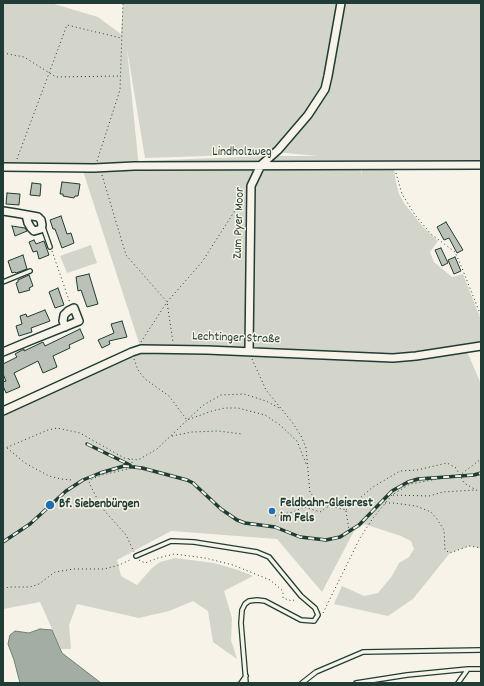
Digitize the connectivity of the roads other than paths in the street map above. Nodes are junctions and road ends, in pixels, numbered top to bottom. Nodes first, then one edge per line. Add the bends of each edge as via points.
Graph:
1 (341, 3) edge
2 (262, 165) junction
3 (481, 165) edge
4 (3, 166) edge
5 (3, 211) edge
6 (26, 215) junction
7 (42, 225) junction
8 (50, 247) road end
9 (30, 271) dead end
10 (3, 282) edge
11 (65, 327) junction
12 (481, 346) edge
13 (249, 351) junction
14 (3, 352) edge
15 (3, 411) edge
16 (136, 556) road end
17 (481, 650) edge
18 (468, 669) junction
19 (481, 669) edge
20 (246, 676) junction
21 (241, 683) edge
22 (246, 683) edge
23 (302, 683) edge
24 (356, 683) edge
25 (458, 683) edge

1 - 2 street, Zum Pyer Moor via 325,89 308,115
2 - 3 street, Lindholzweg
2 - 4 street, Lindholzweg via 97,168
2 - 13 street, Zum Pyer Moor via 251,186 250,194
5 - 6 street
6 - 7 street via 38,217
6 - 7 street via 34,231 42,229
7 - 8 lane
9 - 10 lane
11 - 11 street via 79,321 74,308 64,315
11 - 14 street
12 - 13 street, Lechtinger Straße via 393,358
13 - 15 street, Lechtinger Straße via 141,349
16 - 20 lane via 171,541 257,552 269,557 315,608 318,615 314,621 301,620 265,601 249,601 245,604 242,610 242,623
17 - 23 lane via 363,652 316,672
18 - 19 lane
18 - 24 lane
18 - 25 lane
20 - 21 lane
20 - 22 lane

